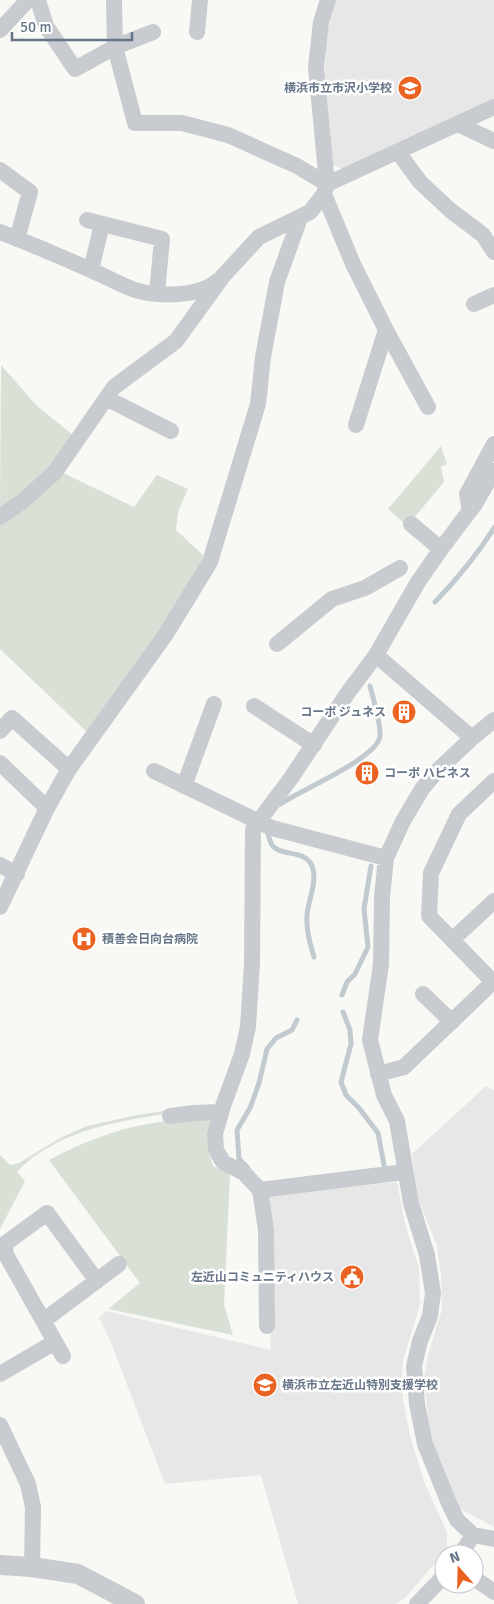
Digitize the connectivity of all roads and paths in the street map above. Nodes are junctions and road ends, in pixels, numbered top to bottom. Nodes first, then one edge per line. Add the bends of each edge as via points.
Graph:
1 (28, 0) edge
2 (38, 0) edge
3 (114, 0) edge
4 (200, 0) edge
5 (328, 0) edge
6 (0, 30) edge
7 (153, 32) dead end
8 (197, 32) dead end
9 (115, 47) junction
10 (494, 107) edge
11 (458, 124) junction
12 (494, 141) edge
13 (398, 152) junction
14 (0, 170) edge
15 (326, 189) junction
16 (300, 218) junction
17 (0, 232) edge
18 (17, 239) junction
19 (494, 252) edge
20 (91, 270) junction
21 (223, 276) junction
22 (157, 293) junction
23 (494, 295) edge
24 (474, 304) dead end
25 (386, 330) junction
26 (106, 398) junction
27 (428, 407) dead end
28 (356, 425) dead end
29 (171, 431) dead end
30 (494, 444) edge
31 (494, 471) edge
32 (470, 511) junction
33 (0, 516) edge
34 (411, 524) dead end
35 (441, 549) junction
36 (418, 582) junction
37 (277, 644) dead end
38 (376, 654) junction
39 (214, 704) dead end
40 (254, 706) dead end
41 (494, 720) edge
42 (0, 730) edge
43 (472, 738) junction
44 (314, 745) junction
45 (0, 763) edge
46 (69, 769) junction
47 (154, 771) dead end
48 (494, 781) edge
49 (184, 786) junction
50 (47, 808) junction
51 (258, 820) junction
52 (386, 858) junction
53 (0, 865) edge
54 (17, 874) junction
55 (494, 900) edge
56 (0, 907) edge
57 (452, 940) junction
58 (494, 983) edge
59 (423, 994) dead end
60 (452, 1022) junction
61 (378, 1074) junction
62 (221, 1112) junction
63 (170, 1116) dead end
64 (405, 1172) junction
65 (260, 1190) junction
66 (118, 1264) dead end
67 (97, 1281) junction
68 (43, 1321) junction
69 (267, 1326) dead end
70 (0, 1374) edge
71 (0, 1425) edge
72 (473, 1535) junction
73 (494, 1539) edge
74 (467, 1544) edge
75 (0, 1565) edge
76 (32, 1567) junction
77 (434, 1586) edge
78 (135, 1604) edge
79 (417, 1604) edge

1 - 6 street
2 - 9 street via 46,26 75,69
3 - 9 street
4 - 8 street
5 - 15 street via 321,22 316,67
7 - 9 street
9 - 15 street via 135,123 182,123 228,135 297,166
10 - 11 street
11 - 12 street
11 - 13 street
13 - 15 street
13 - 19 street via 420,182 483,235
14 - 18 street via 30,192
15 - 16 street via 310,212
15 - 25 street via 353,264
16 - 21 street via 259,237
16 - 46 street via 277,282 258,404 210,562 166,634
17 - 18 street
18 - 20 street
20 - 22 street via 136,290
20 - 22 street via 94,222 162,239
21 - 22 street via 202,290 180,294
21 - 26 street via 176,341 114,387
23 - 24 street
25 - 27 street
25 - 28 street
26 - 29 street
26 - 33 street via 55,472 24,501
30 - 32 street via 467,494
31 - 32 street
32 - 35 street
34 - 35 street
35 - 36 street
36 - 37 street via 394,563 365,588 332,599
36 - 38 street
38 - 43 street
38 - 44 street
39 - 49 street
40 - 44 street
41 - 43 street
42 - 46 street via 12,718
43 - 52 street via 422,789
44 - 51 street
45 - 50 street
46 - 50 street
47 - 49 street
48 - 57 street via 458,814 431,873 429,916
49 - 51 street
50 - 54 street
51 - 52 street via 272,828
51 - 62 street via 253,829 252,971 248,1027
52 - 61 street via 381,964 370,1040
53 - 54 street
54 - 56 street
55 - 57 street
57 - 58 street
58 - 60 street
59 - 60 street
60 - 61 street via 404,1067
61 - 64 street via 397,1121
62 - 63 street
62 - 65 street via 216,1150 223,1162 244,1173
64 - 65 street
64 - 72 street via 427,1255 433,1298 414,1366 424,1444 457,1520
65 - 69 street via 266,1230
66 - 67 street
67 - 68 street
67 - 68 street via 47,1213 40,1218 6,1244 5,1253
68 - 70 street via 59,1349
71 - 76 street via 28,1484 33,1507
72 - 73 street
72 - 74 street
75 - 76 street
76 - 78 street via 78,1574
77 - 79 street

